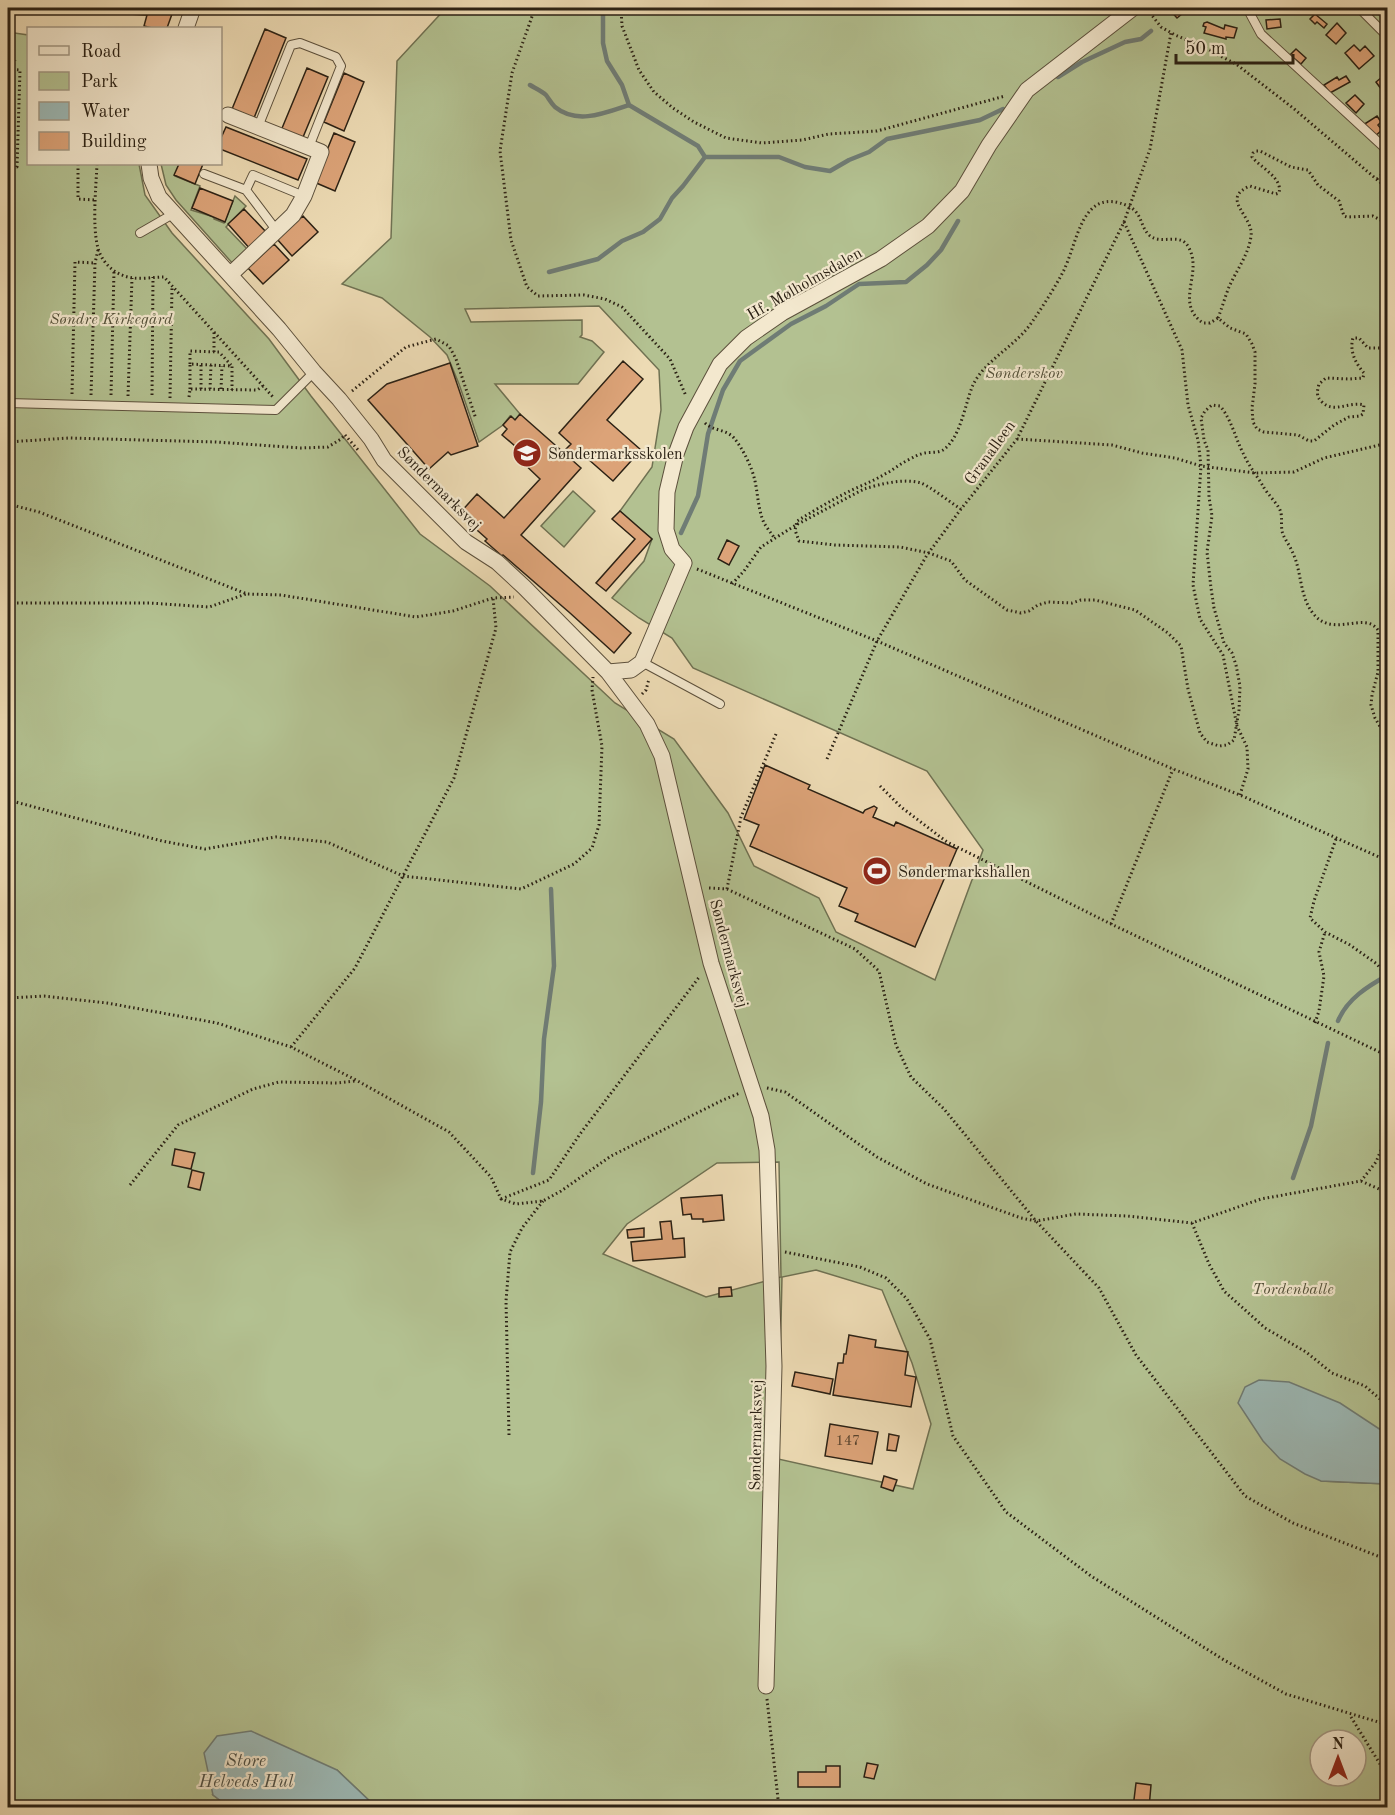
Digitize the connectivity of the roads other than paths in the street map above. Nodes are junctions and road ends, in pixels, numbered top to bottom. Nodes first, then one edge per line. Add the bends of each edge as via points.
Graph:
1 (193, 8) edge
2 (1133, 8) edge
3 (1247, 8) edge
4 (1359, 8) edge
5 (186, 27) edge
6 (1388, 37) edge
7 (228, 115) dead end
8 (258, 127) junction
9 (309, 147) junction
10 (1388, 151) edge
11 (148, 165) edge
12 (204, 174) dead end
13 (246, 190) junction
14 (304, 195) junction
15 (173, 214) junction
16 (277, 231) junction
17 (140, 233) dead end
18 (231, 274) junction
19 (314, 372) junction
20 (8, 403) edge
21 (642, 662) junction
22 (601, 673) junction
23 (720, 704) dead end
24 (766, 1686) road end

1 - 5 street
2 - 21 street, Hf. Mølholmsdalen via 1027,90 962,191 928,226 881,259 782,313 746,338 720,364 693,412 676,454 667,492 666,530 672,549 684,563
3 - 10 lane via 1261,34
4 - 6 lane
7 - 8 street
8 - 9 street
8 - 9 lane via 291,45 300,43 336,57 341,66
9 - 14 street via 321,152
11 - 15 street, Søndermarksvej via 159,197
12 - 13 lane
13 - 14 lane via 254,175
13 - 16 lane
14 - 16 street via 293,215
15 - 17 lane
15 - 18 street, Søndermarksvej
16 - 18 street
18 - 19 street, Søndermarksvej
19 - 20 lane via 276,410
19 - 22 street, Søndermarksvej via 384,460 466,542 497,562 524,587
21 - 22 street via 631,670
21 - 23 lane
22 - 24 street, Søndermarksvej via 647,724 662,756 711,963 761,1116 767,1150 774,1366

